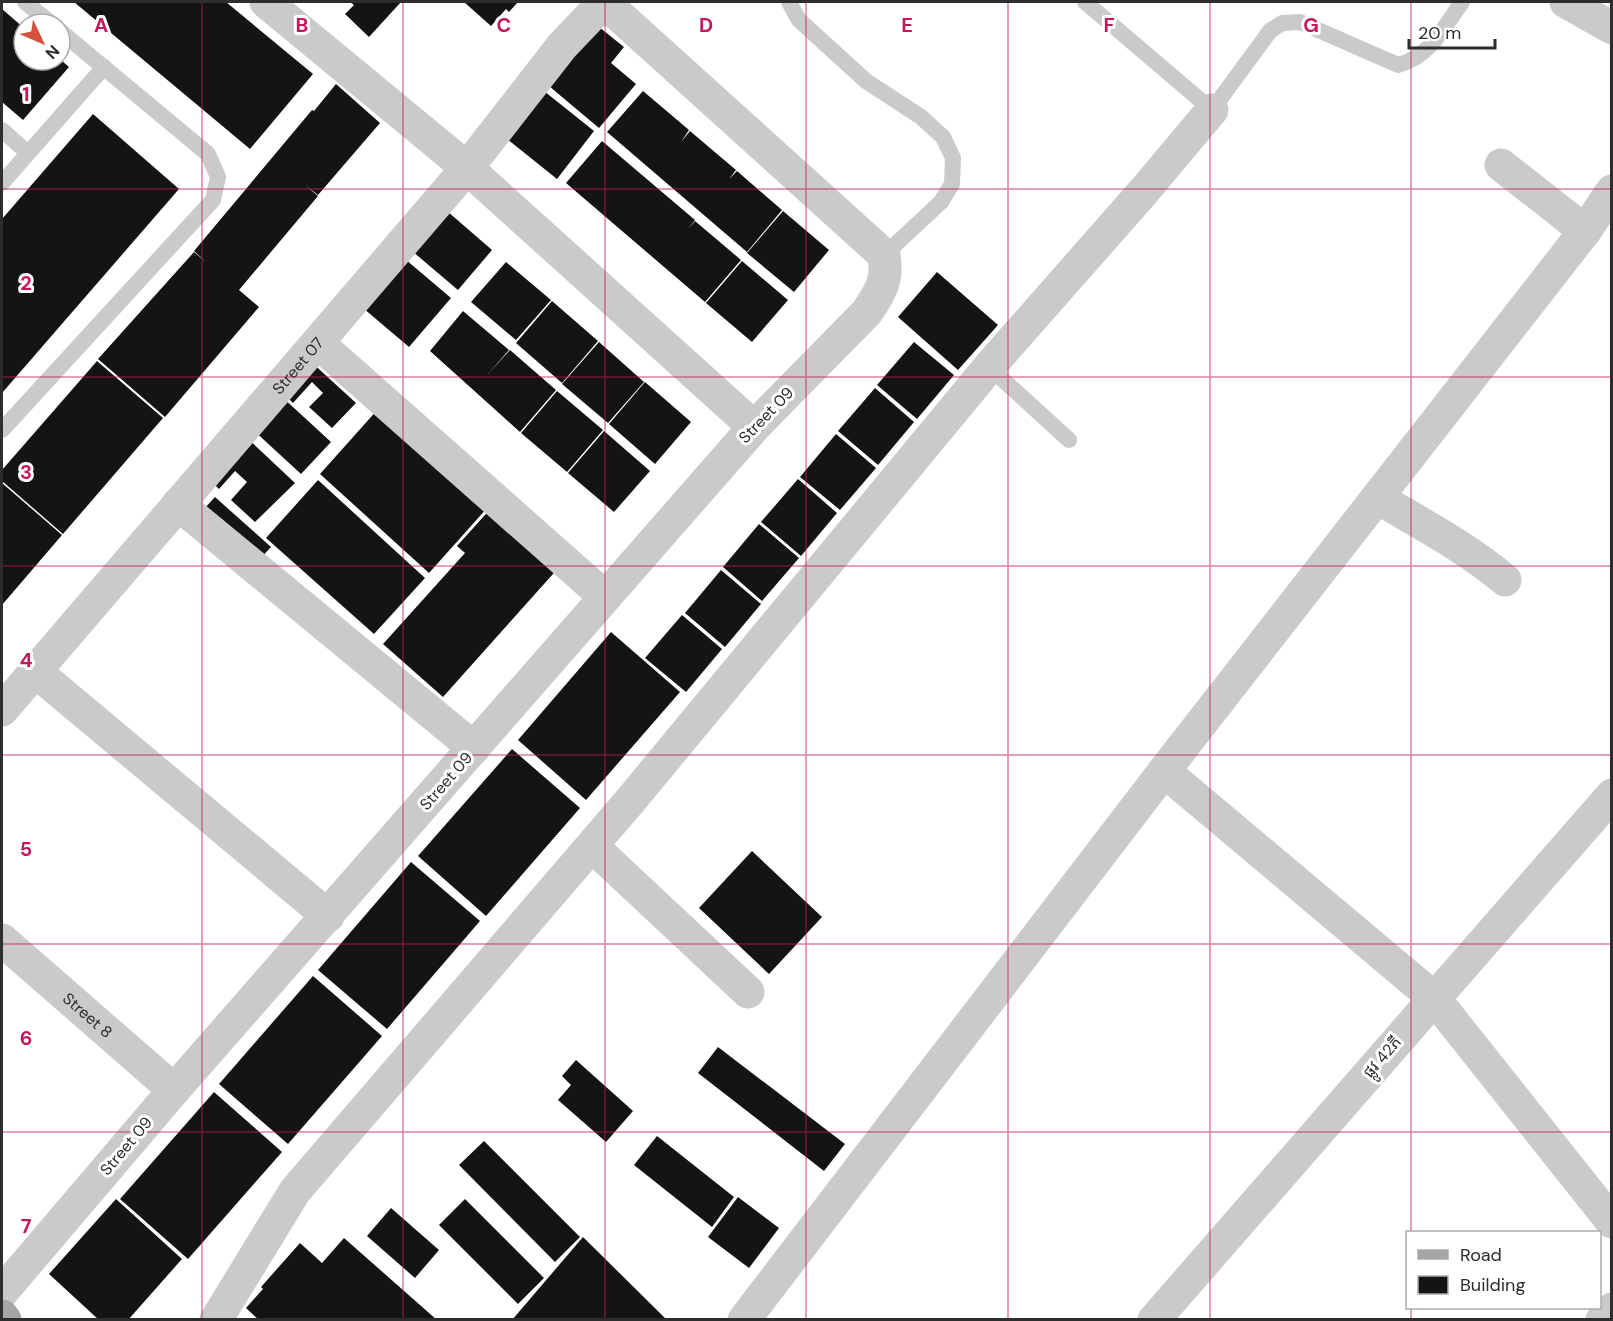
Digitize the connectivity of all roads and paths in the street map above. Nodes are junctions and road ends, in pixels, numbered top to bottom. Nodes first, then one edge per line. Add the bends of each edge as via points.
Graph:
1 (25, 2) edge
2 (789, 2) edge
3 (1085, 2) edge
4 (1462, 2) edge
5 (1566, 2) edge
6 (272, 3) edge
7 (37, 12) edge
8 (1611, 28) edge
9 (72, 41) edge
10 (104, 67) junction
11 (1212, 110) junction
12 (2, 130) edge
13 (28, 153) junction
14 (1500, 165) dead end
15 (467, 168) junction
16 (2, 183) edge
17 (1611, 191) edge
18 (1585, 231) junction
19 (885, 263) junction
20 (318, 343) junction
21 (989, 368) junction
22 (754, 427) junction
23 (2, 430) edge
24 (1069, 440) dead end
25 (1378, 498) junction
26 (178, 504) junction
27 (1505, 580) dead end
28 (604, 596) junction
29 (35, 671) junction
30 (2, 710) edge
31 (474, 748) junction
32 (1164, 771) junction
33 (1611, 795) edge
34 (592, 846) junction
35 (328, 916) junction
36 (2, 940) edge
37 (748, 992) dead end
38 (1434, 998) junction
39 (174, 1090) junction
40 (1611, 1222) edge
41 (2, 1292) edge
42 (1611, 1308) edge
43 (2, 1316) edge
44 (5, 1320) edge
45 (216, 1320) edge
46 (744, 1320) edge
47 (1154, 1320) edge
48 (1602, 1320) edge

1 - 7 lane
2 - 19 lane via 799,20 866,81 921,117 943,137 953,158 951,184 941,202
3 - 11 lane
4 - 11 lane via 1430,48 1411,62 1398,65 1300,22 1282,23 1269,31
5 - 8 street
6 - 15 street
9 - 10 lane
10 - 13 lane
10 - 23 lane via 208,154 218,177 213,200
11 - 21 street
12 - 13 lane
13 - 16 lane
14 - 18 street
15 - 19 street, Street 07 via 562,46 604,2
15 - 20 street, Street 07
15 - 22 street
17 - 18 street
18 - 25 street
19 - 22 street, Street 09 via 882,290 867,312
20 - 26 street, Street 07
20 - 28 street
21 - 24 lane
21 - 34 street
22 - 28 street, Street 09
25 - 27 street via 1486,564
25 - 32 street
26 - 29 street, Street 07
26 - 31 street
28 - 31 street, Street 09
29 - 30 street, Street 07
29 - 35 street
31 - 35 street, Street 09
32 - 38 street
32 - 46 street
33 - 38 street, ផ្លូវ 42ភី
34 - 37 street
34 - 45 street via 295,1191
35 - 39 street, Street 09
36 - 39 street, Street 8
38 - 40 street
38 - 47 street, ផ្លូវ 42ភី
39 - 41 street, Street 09
42 - 48 street
43 - 44 main road

